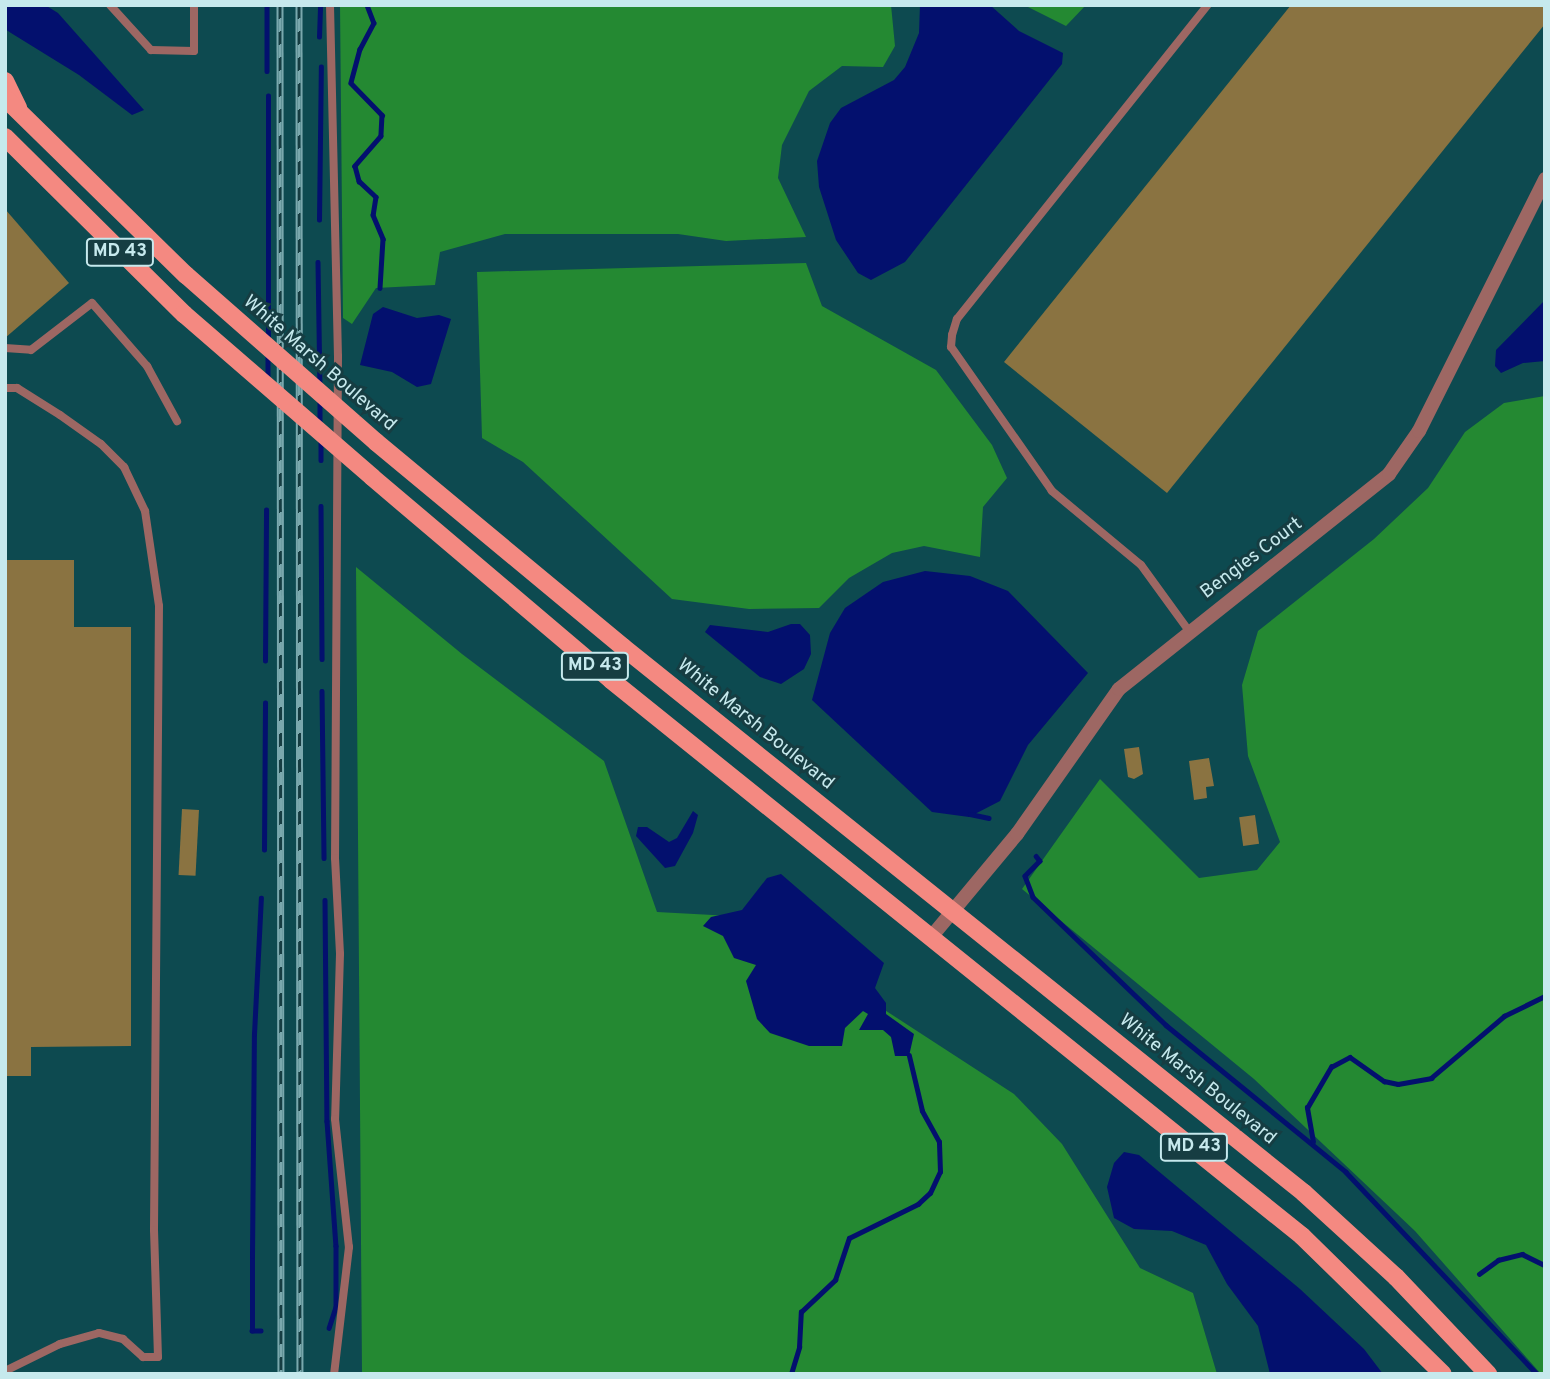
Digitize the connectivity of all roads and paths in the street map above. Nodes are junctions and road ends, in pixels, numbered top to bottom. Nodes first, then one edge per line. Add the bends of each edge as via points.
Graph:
1 (110, 5) edge
2 (194, 5) edge
3 (330, 5) edge
4 (1208, 5) edge
5 (5, 81) edge
6 (5, 98) edge
7 (19, 111) junction
8 (5, 137) edge
9 (1545, 179) edge
10 (5, 348) edge
11 (5, 388) edge
12 (177, 421) dead end
13 (1189, 631) junction
14 (953, 911) junction
15 (932, 936) junction
16 (5, 1371) edge
17 (334, 1374) edge
18 (1443, 1374) edge
19 (1488, 1374) edge

1 - 2 lane via 151,50 194,51
3 - 17 lane via 338,356 335,844 341,954 335,1119 349,1247
4 - 13 lane via 957,319 951,347 1052,491 1141,565
5 - 7 main road
6 - 7 main road, White Marsh Boulevard / MD 43
7 - 14 main road, White Marsh Boulevard / MD 43, bridge via 186,275 376,442
8 - 15 main road, MD 43, bridge via 184,314 372,477 611,680
9 - 13 street, Bengies Court via 1424,423 1389,474
10 - 12 lane via 31,350 92,303 147,366
11 - 16 lane via 16,388 60,415 124,467 145,511 159,606 154,1230 158,1357 143,1357 123,1339 99,1333 60,1344
13 - 14 street, Bengies Court via 1104,705 1017,834
14 - 15 street, Bengies Court
14 - 19 main road, White Marsh Boulevard / MD 43 via 1304,1192 1396,1277
15 - 18 main road, MD 43 via 1303,1236

